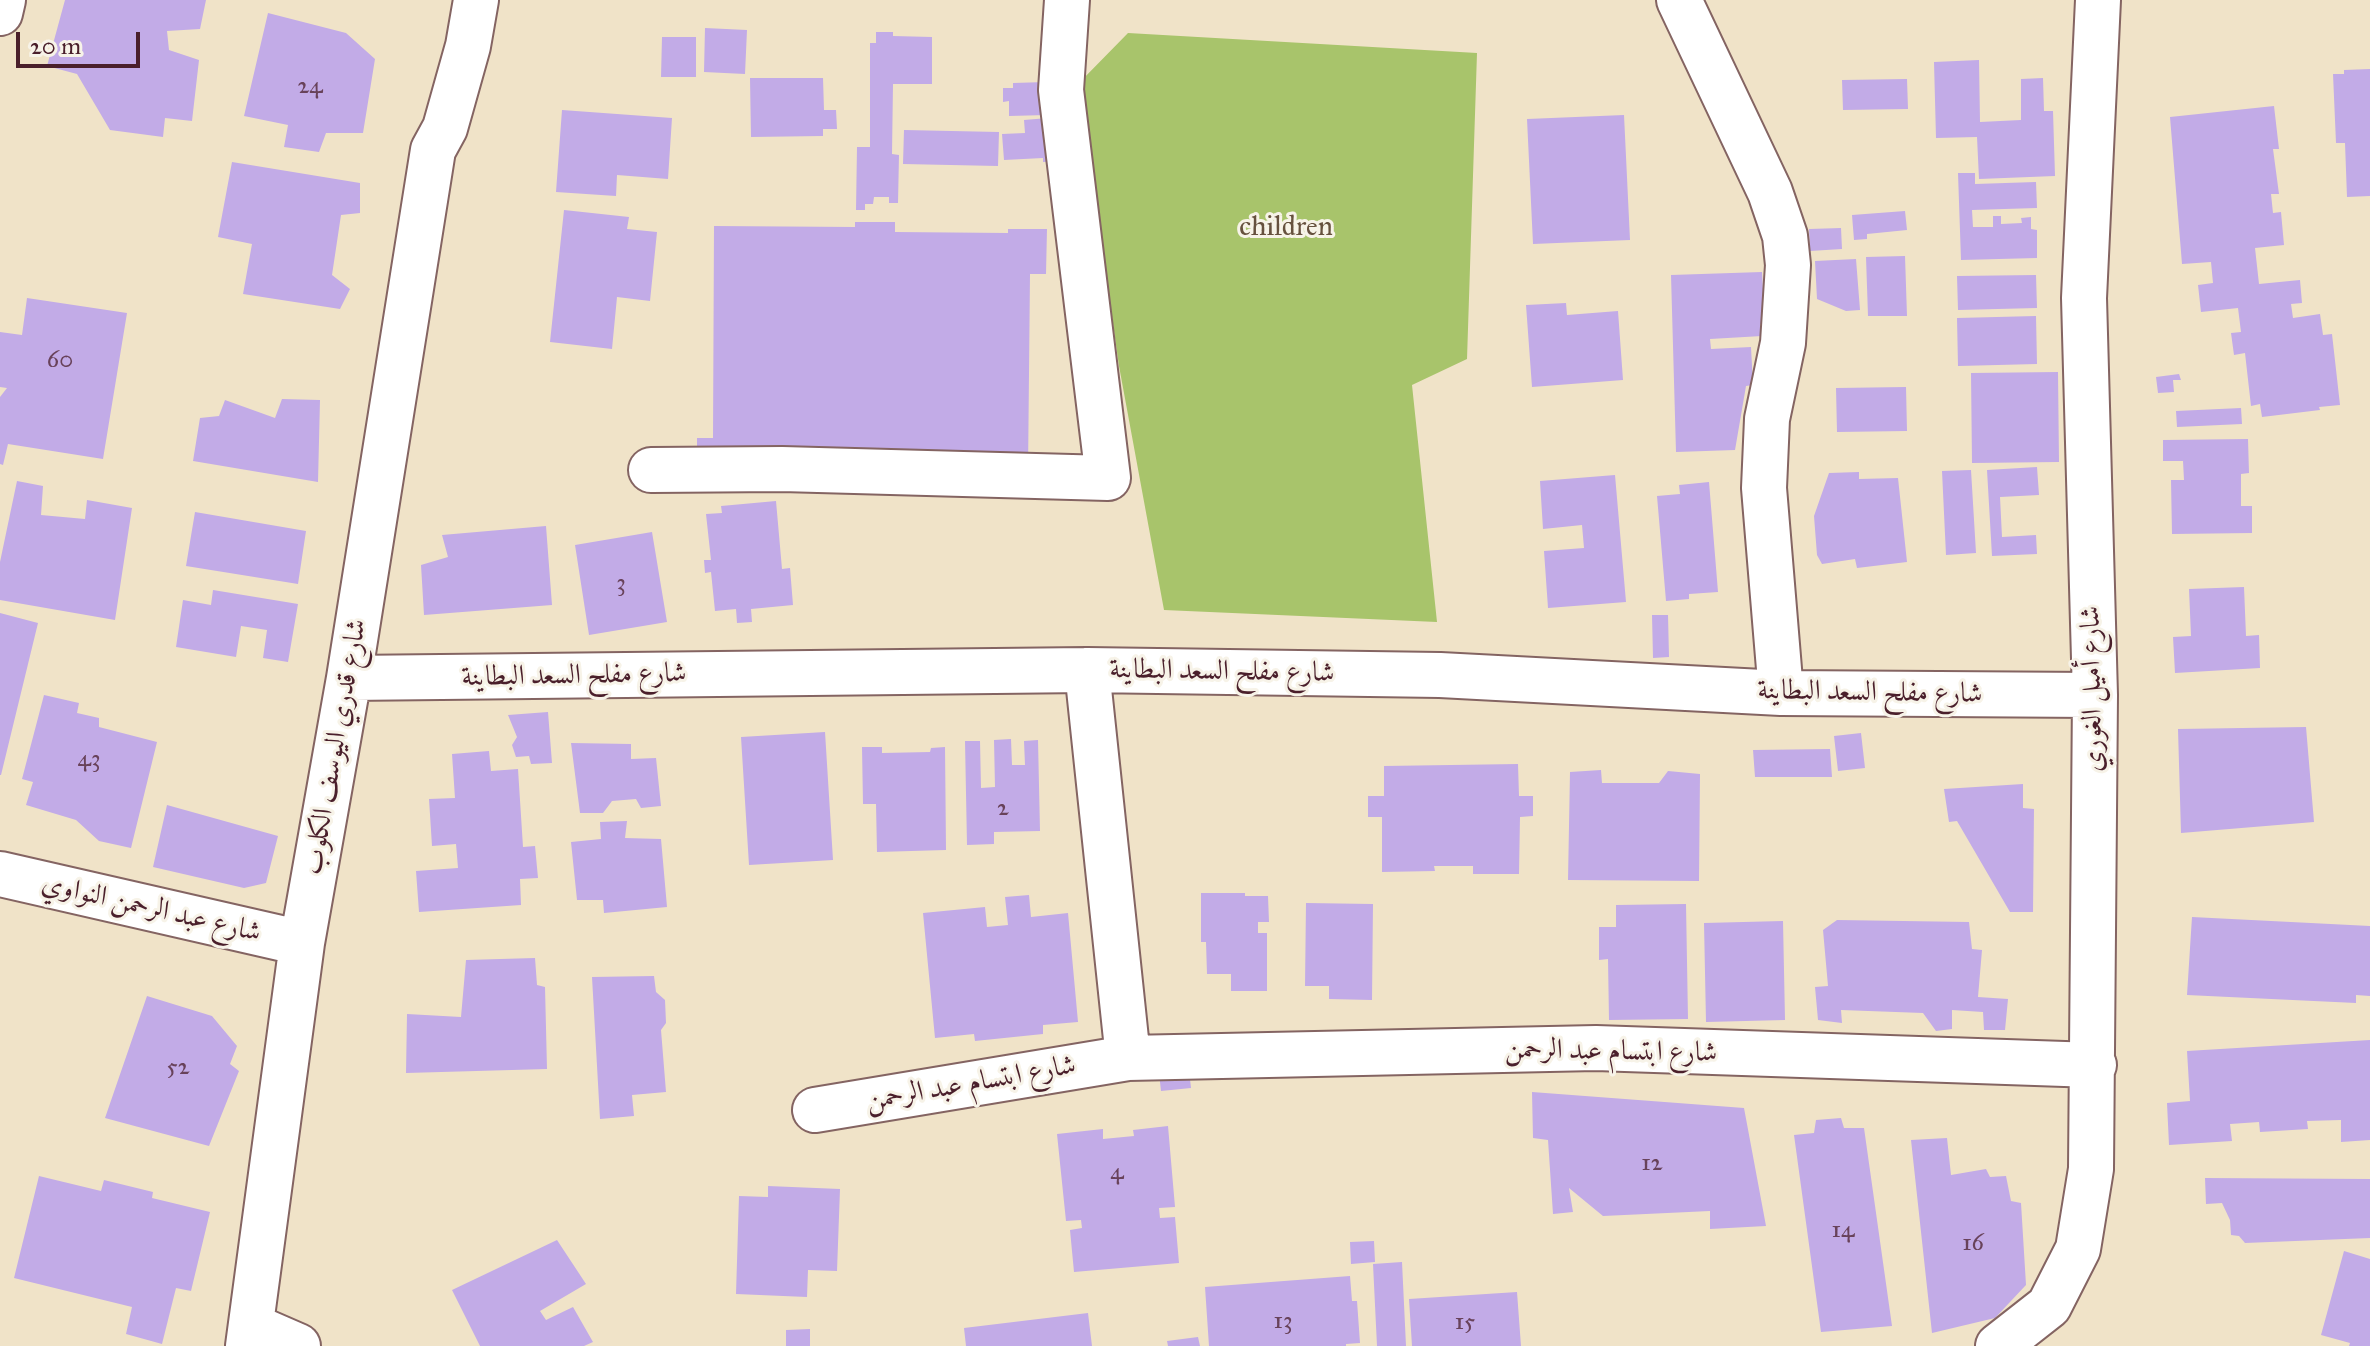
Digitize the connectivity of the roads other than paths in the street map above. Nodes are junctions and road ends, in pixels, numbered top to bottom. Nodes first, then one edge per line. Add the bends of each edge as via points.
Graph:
1 (3, 0) edge
2 (449, 0) edge
3 (476, 0) edge
4 (1067, 0) edge
5 (1679, 0) edge
6 (2098, 0) edge
7 (0, 13) edge
8 (433, 150) junction
9 (651, 470) dead end
10 (1087, 670) junction
11 (349, 678) junction
12 (1781, 693) junction
13 (2095, 695) junction
14 (0, 874) edge
15 (302, 943) junction
16 (1128, 1058) junction
17 (2094, 1065) junction
18 (815, 1110) dead end
19 (250, 1336) edge
20 (298, 1346) edge
21 (1998, 1346) edge

1 - 7 street
2 - 8 street, شارع قدري اليوسف الكلوب via 428,126
3 - 8 street, شارع قدري اليوسف الكلوب via 461,73
4 - 9 street via 1061,90 1108,478
5 - 12 street via 1770,192 1785,236 1783,343 1767,419 1764,488
6 - 13 street, شارع أميل الغوري via 2084,298
8 - 11 street, شارع قدري اليوسف الكلوب
10 - 11 street, شارع مفلح السعد البطاينة
10 - 12 street, شارع مفلح السعد البطاينة via 1440,675
10 - 16 street
11 - 15 street, شارع قدري اليوسف الكلوب
12 - 13 street, شارع مفلح السعد البطاينة
13 - 17 street, شارع أميل الغوري
14 - 15 street, شارع عبد الرحمن النواوي
15 - 19 street, شارع قدري اليوسف الكلوب
16 - 17 street, شارع ابتسام عبد الرحمن via 1596,1048
16 - 18 street, شارع ابتسام عبد الرحمن
17 - 21 street, شارع أميل الغوري via 2091,1169 2078,1249 2049,1306
19 - 20 street

